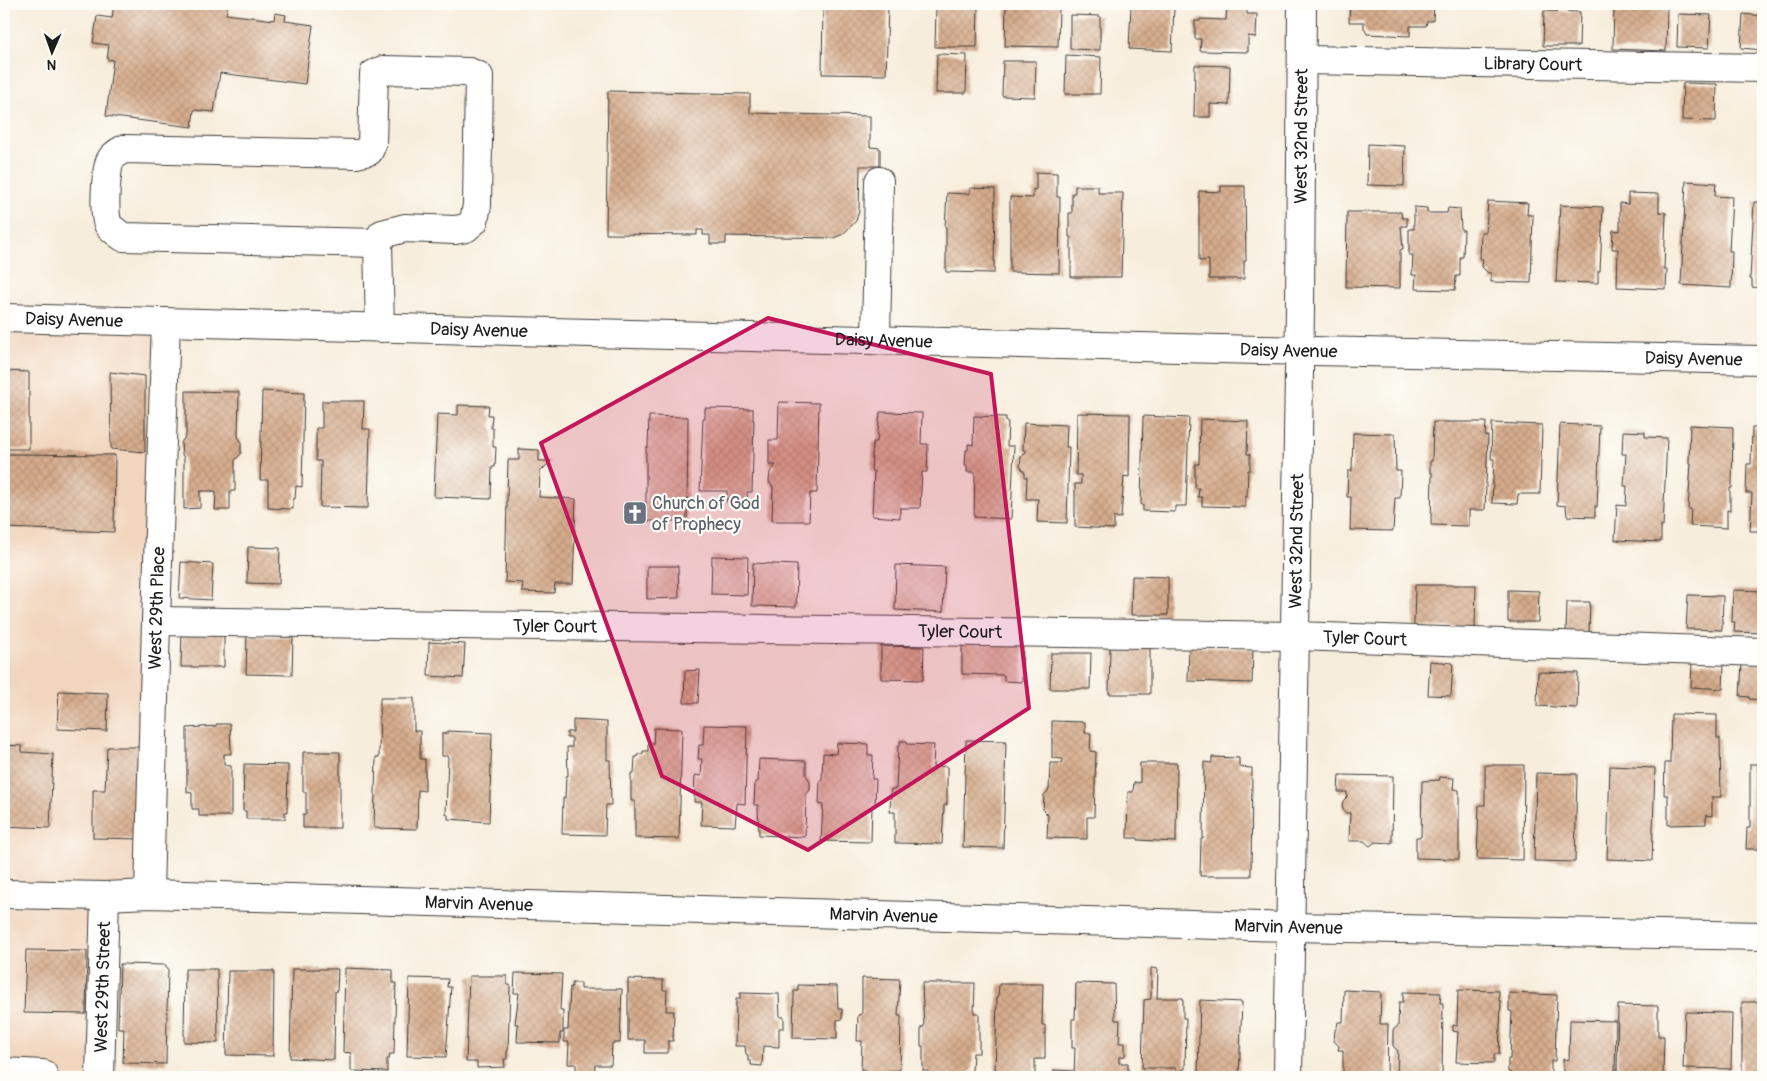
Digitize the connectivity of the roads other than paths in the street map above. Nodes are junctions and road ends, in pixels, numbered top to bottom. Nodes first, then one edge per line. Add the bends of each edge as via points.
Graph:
1 (1302, 4) edge
2 (1303, 60) junction
3 (1763, 68) edge
4 (879, 181) dead end
5 (380, 238) junction
6 (4, 318) edge
7 (166, 322) junction
8 (380, 328) junction
9 (876, 340) junction
10 (1300, 351) junction
11 (1763, 360) edge
12 (156, 621) junction
13 (1295, 636) junction
14 (1763, 652) edge
15 (4, 894) edge
16 (149, 894) junction
17 (105, 896) junction
18 (1291, 927) junction
19 (1763, 936) edge
20 (4, 1072) edge
21 (44, 1077) edge
22 (100, 1077) edge
23 (1288, 1077) edge

1 - 2 street, West 32nd Street
2 - 3 street, Library Court
2 - 10 street, West 32nd Street
4 - 9 street
5 - 5 street via 122,237 107,223 105,212 109,163 124,149 369,152 374,74 383,70 469,72 479,76 474,221 466,228 455,230 405,228
5 - 8 street
6 - 7 street, Daisy Avenue
7 - 8 street, Daisy Avenue
7 - 12 street, West 29th Place
8 - 9 street, Daisy Avenue
9 - 10 street, Daisy Avenue
10 - 11 street, Daisy Avenue
10 - 13 street, West 32nd Street
12 - 13 street, Tyler Court
12 - 16 street, West 29th Place
13 - 14 street, Tyler Court
13 - 18 street, West 32nd Street
15 - 17 street, Marvin Avenue
16 - 17 street, Marvin Avenue
16 - 18 street, Marvin Avenue
17 - 22 street, West 29th Street
18 - 19 street, Marvin Avenue
18 - 23 street, West 32nd Street
20 - 21 street via 43,1074

